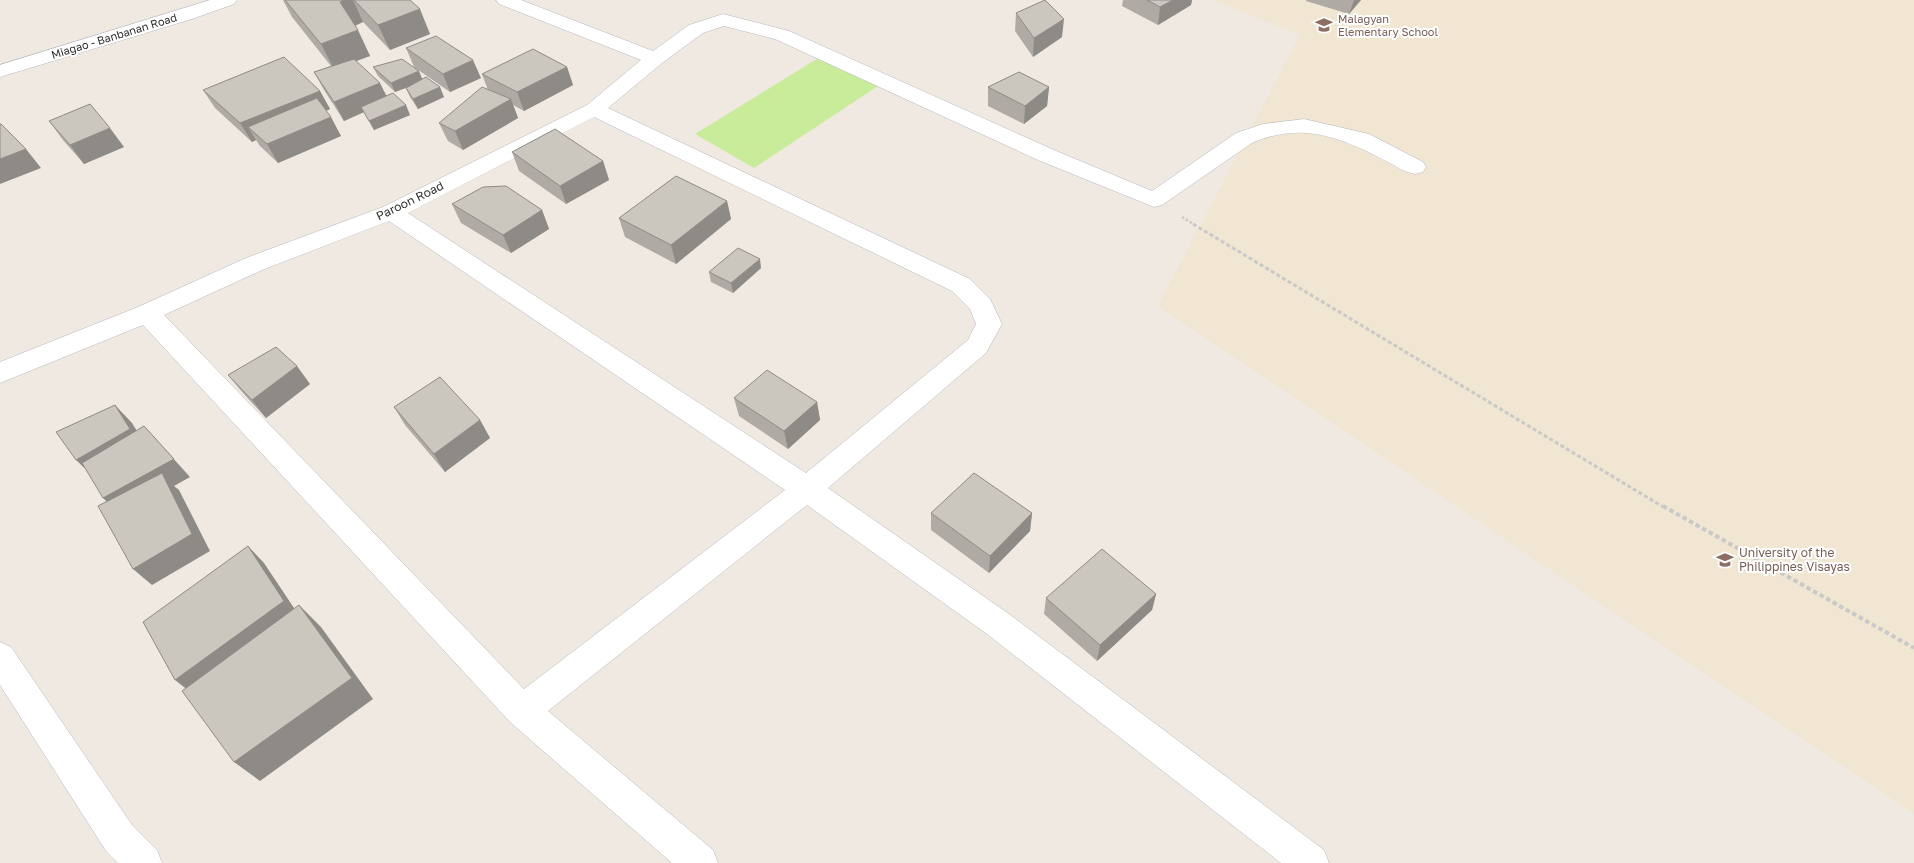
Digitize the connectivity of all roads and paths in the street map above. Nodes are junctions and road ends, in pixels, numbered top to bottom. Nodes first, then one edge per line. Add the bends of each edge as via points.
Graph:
1 (228, 0) edge
2 (505, 0) edge
3 (655, 59) junction
4 (0, 71) edge
5 (594, 109) junction
6 (1415, 167) dead end
7 (1154, 200) junction
8 (391, 212) junction
9 (147, 313) junction
10 (0, 374) edge
11 (807, 489) junction
12 (1914, 648) edge
13 (0, 657) edge
14 (522, 711) junction
15 (144, 863) edge
16 (700, 863) edge
17 (1311, 863) edge

1 - 4 street, Miagao - Banbanan Road
2 - 3 street
3 - 5 street, Paroon Road
3 - 7 street, Paroon Road via 696,29 723,20 782,35 1046,156
5 - 8 street, Paroon Road
5 - 11 street via 961,285 981,305 989,324 977,346
6 - 7 street via 1362,139 1304,125 1263,130 1244,138
7 - 12 path via 1650,499
8 - 9 street, Paroon Road via 254,264
8 - 11 street
9 - 10 street, Paroon Road
9 - 14 street
11 - 14 street
11 - 17 street via 998,624
13 - 15 street via 119,838
14 - 16 street

